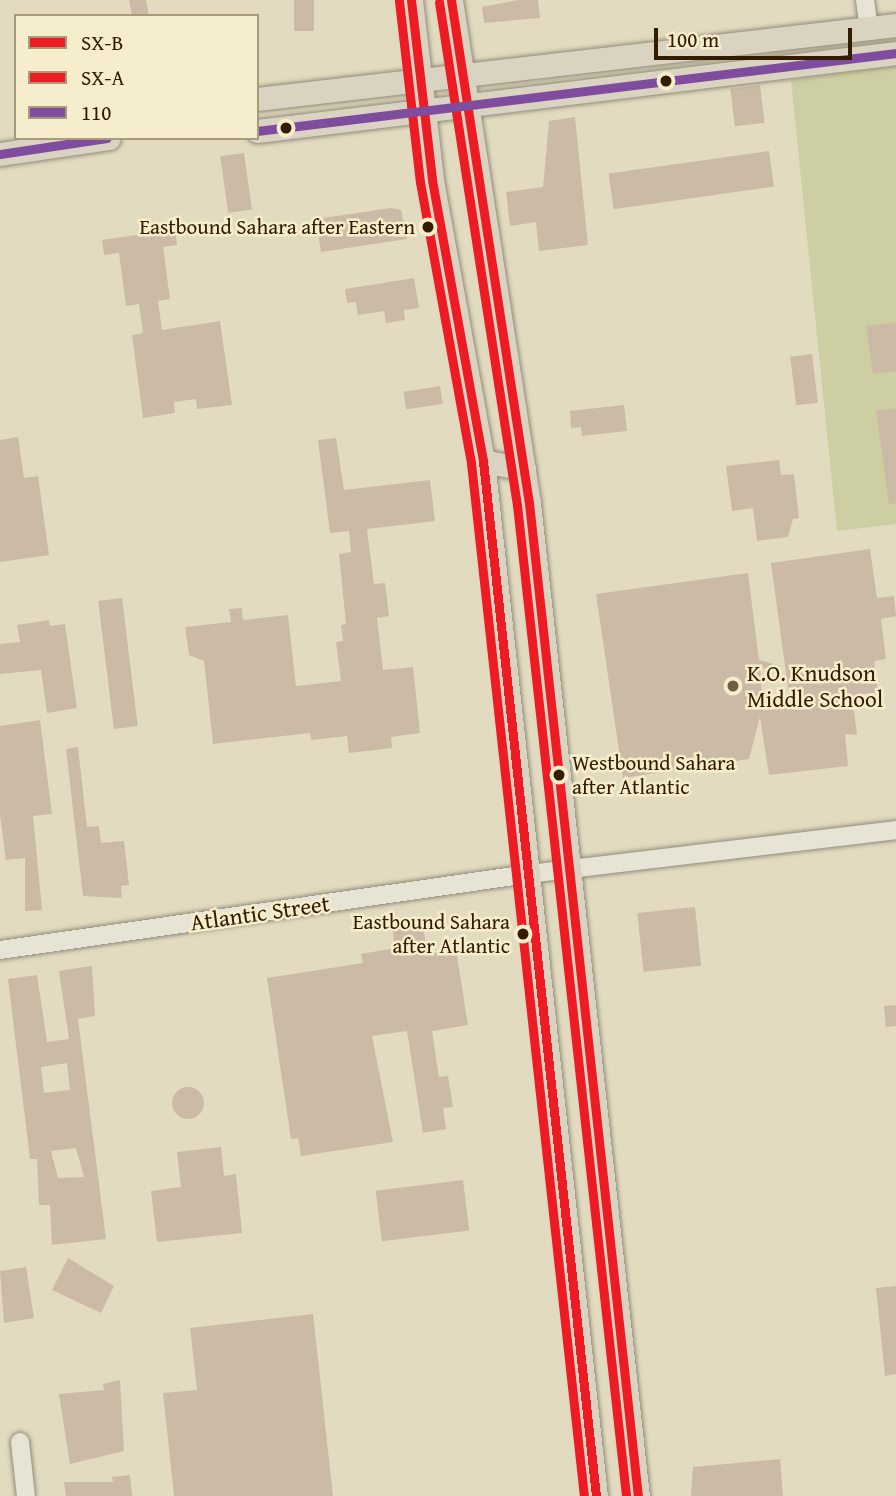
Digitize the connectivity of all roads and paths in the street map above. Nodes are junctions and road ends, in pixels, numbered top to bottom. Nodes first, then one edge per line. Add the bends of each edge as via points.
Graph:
1 (411, 0) edge
2 (451, 0) edge
3 (865, 0) edge
4 (896, 25) edge
5 (869, 28) junction
6 (896, 53) edge
7 (770, 69) junction
8 (459, 72) junction
9 (419, 75) junction
10 (259, 99) edge
11 (464, 108) junction
12 (423, 112) junction
13 (259, 131) edge
14 (95, 140) edge
15 (0, 154) edge
16 (483, 461) junction
17 (524, 469) junction
18 (896, 830) edge
19 (568, 870) junction
20 (528, 874) junction
21 (0, 950) edge
22 (571, 1270) junction
23 (613, 1284) junction
24 (20, 1442) dead end
25 (26, 1496) edge
26 (596, 1496) edge
27 (638, 1496) edge

1 - 9 main road
2 - 8 main road
3 - 5 street
4 - 5 main road
5 - 7 main road via 852,42 780,54
5 - 8 main road
6 - 7 main road
7 - 11 main road
8 - 9 main road
8 - 11 main road
9 - 10 main road
9 - 12 main road
11 - 12 main road
11 - 17 main road
12 - 13 main road
12 - 16 main road
14 - 15 main road
16 - 17 main road
16 - 20 main road
17 - 19 main road
18 - 19 street, Atlantic Street
19 - 20 street, Atlantic Street
19 - 23 main road
20 - 21 street, Atlantic Street
20 - 22 main road
22 - 23 main road
22 - 26 main road
23 - 27 main road
24 - 25 street

